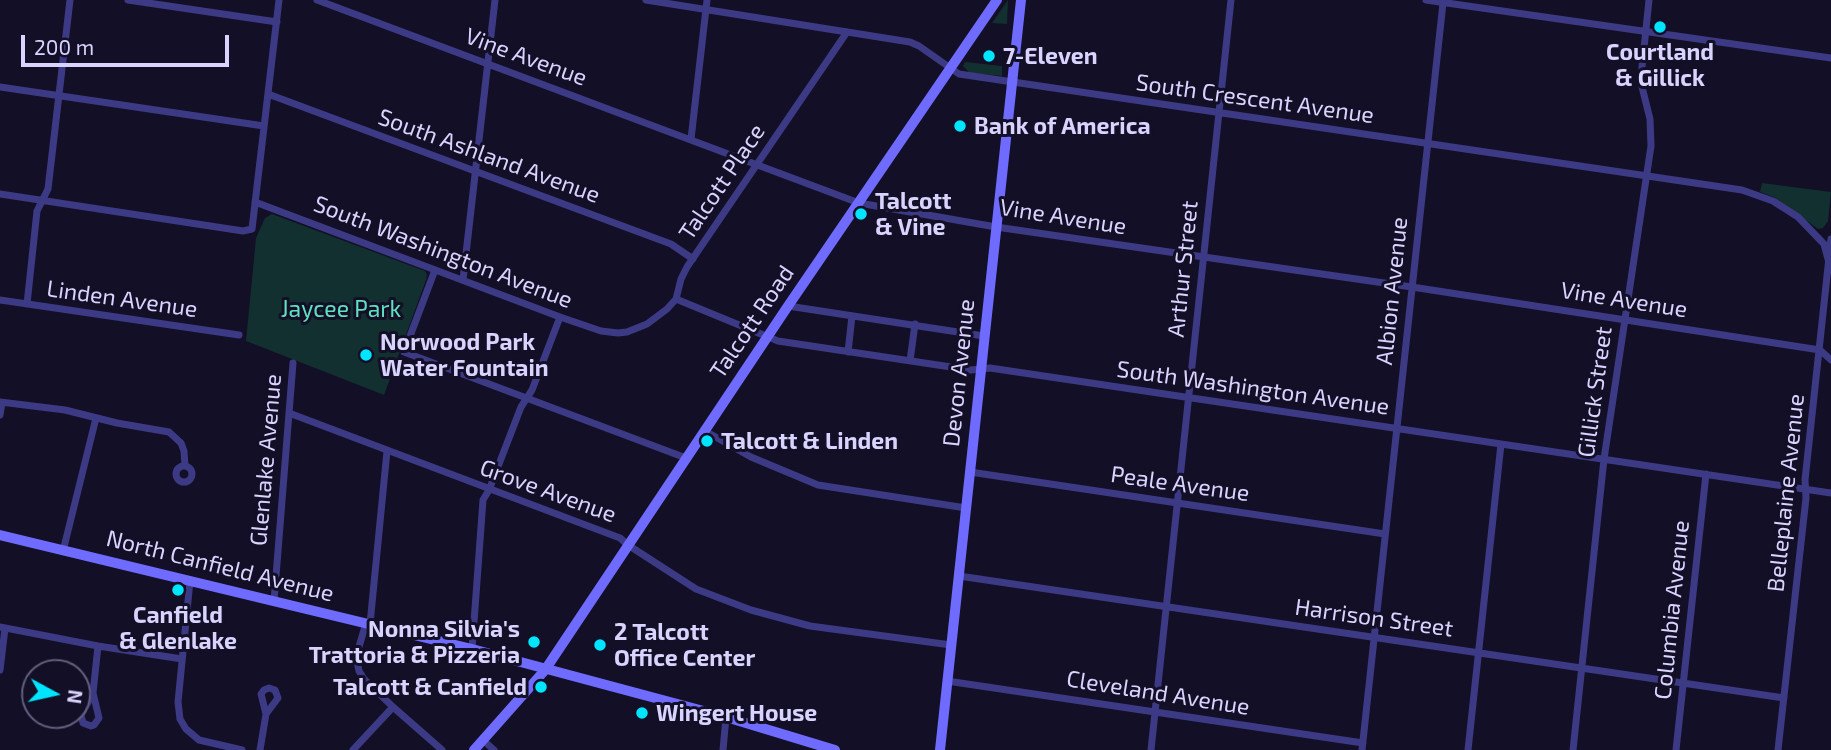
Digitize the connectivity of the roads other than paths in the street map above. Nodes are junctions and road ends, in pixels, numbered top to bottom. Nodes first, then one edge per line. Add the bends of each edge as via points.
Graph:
1 (70, 0) edge
2 (128, 0) edge
3 (279, 0) edge
4 (317, 0) edge
5 (495, 0) edge
6 (646, 0) edge
7 (707, 0) edge
8 (997, 0) edge
9 (1020, 0) edge
10 (1231, 0) edge
11 (1426, 0) edge
12 (1649, 0) edge
13 (1443, 2) junction
14 (706, 9) junction
15 (277, 22) junction
16 (847, 32) junction
17 (1646, 32) junction
18 (1831, 58) edge
19 (488, 64) junction
20 (951, 68) junction
21 (1012, 82) junction
22 (0, 87) edge
23 (268, 94) junction
24 (58, 96) junction
25 (1219, 113) junction
26 (264, 126) junction
27 (691, 139) junction
28 (1427, 144) junction
29 (757, 164) junction
30 (475, 171) junction
31 (1647, 177) junction
32 (0, 194) edge
33 (42, 201) junction
34 (255, 202) junction
35 (859, 203) junction
36 (996, 226) junction
37 (1829, 239) edge
38 (1203, 257) junction
39 (693, 259) junction
40 (1830, 267) edge
41 (435, 270) junction
42 (463, 280) junction
43 (1412, 287) junction
44 (676, 299) junction
45 (0, 300) edge
46 (27, 304) junction
47 (788, 306) junction
48 (852, 316) junction
49 (560, 317) junction
50 (1625, 320) junction
51 (915, 324) junction
52 (618, 333) joint
53 (239, 335) dead end
54 (768, 336) junction
55 (984, 336) junction
56 (1819, 350) junction
57 (848, 352) junction
58 (1831, 360) edge
59 (910, 361) junction
60 (293, 363) dead end
61 (981, 370) junction
62 (1188, 398) junction
63 (526, 399) junction
64 (1, 402) edge
65 (289, 413) junction
66 (0, 415) edge
67 (96, 418) junction
68 (1397, 429) junction
69 (705, 430) junction
70 (1501, 444) junction
71 (387, 451) junction
72 (686, 458) junction
73 (1604, 459) junction
74 (185, 466) dead end
75 (970, 472) junction
76 (1706, 474) junction
77 (1805, 489) junction
78 (489, 490) junction
79 (1831, 493) edge
80 (1177, 503) junction
81 (966, 508) junction
82 (1385, 534) junction
83 (0, 535) edge
84 (628, 545) junction
85 (63, 551) junction
86 (959, 576) junction
87 (190, 580) junction
88 (274, 601) junction
89 (1166, 607) junction
90 (368, 624) junction
91 (2, 628) edge
92 (1374, 637) junction
93 (951, 645) junction
94 (99, 646) junction
95 (472, 649) junction
96 (1478, 653) junction
97 (182, 659) junction
98 (1582, 668) junction
99 (0, 670) edge
100 (545, 670) junction
101 (947, 681) junction
102 (1683, 683) junction
103 (93, 693) dead end
104 (1784, 698) junction
105 (393, 707) junction
106 (1155, 712) junction
107 (266, 714) dead end
108 (726, 717) junction
109 (483, 740) junction
110 (1363, 746) edge
111 (225, 749) edge
112 (831, 749) edge
113 (242, 750) edge
114 (260, 750) edge
115 (353, 750) edge
116 (442, 750) edge
117 (474, 750) edge
118 (494, 750) edge
119 (723, 750) edge
120 (940, 750) edge
121 (1151, 750) edge
122 (1468, 750) edge
123 (1573, 750) edge
124 (1676, 750) edge
125 (1778, 750) edge

1 - 24 street
2 - 15 street
3 - 15 street
4 - 19 street, Vine Avenue
5 - 19 street
6 - 14 street, South Crescent Avenue
7 - 14 street
8 - 20 street, Talcott Road
9 - 21 street, Devon Avenue
10 - 25 street, Arthur Street
11 - 13 street
12 - 17 street, Gillick Street
13 - 17 street
13 - 28 street, Albion Avenue
14 - 16 street, South Crescent Avenue
14 - 27 street
15 - 23 street
16 - 20 street, South Crescent Avenue via 915,44
16 - 29 street, Talcott Place
17 - 18 street
17 - 31 street, Gillick Street via 1642,67 1651,134
19 - 27 street, Vine Avenue
19 - 30 street
20 - 21 street, South Crescent Avenue via 959,74
20 - 35 street, Talcott Road
21 - 25 street, South Crescent Avenue
21 - 36 street, Devon Avenue
22 - 24 street
23 - 26 street
23 - 30 street, South Ashland Avenue
24 - 26 street
24 - 33 street via 48,189
25 - 28 street, South Crescent Avenue
25 - 38 street, Arthur Street
26 - 34 street
27 - 29 street, Vine Avenue
28 - 31 street, South Crescent Avenue
28 - 43 street, Albion Avenue
29 - 35 street, Vine Avenue
29 - 39 street, Talcott Place
30 - 39 street, South Ashland Avenue via 671,244
30 - 42 street
31 - 37 street, South Crescent Avenue via 1758,195 1787,208
31 - 50 street, Gillick Street
32 - 33 street
33 - 34 street via 243,231 252,229
33 - 46 street via 37,211
34 - 41 street, South Washington Avenue
35 - 36 street, Vine Avenue
35 - 47 street, Talcott Road
36 - 38 street, Vine Avenue
36 - 55 street, Devon Avenue
37 - 40 street, South Crescent Avenue
38 - 43 street, Vine Avenue
38 - 62 street, Arthur Street
39 - 44 street, Talcott Place via 683,273
40 - 56 street, Belleplaine Avenue
41 - 42 street, South Washington Avenue
41 - 63 street via 404,352
42 - 49 street, South Washington Avenue
43 - 50 street, Vine Avenue
43 - 68 street, Albion Avenue
44 - 52 street, Talcott Place via 647,324
44 - 54 street, South Washington Avenue
45 - 46 street, Linden Avenue
46 - 53 street, Linden Avenue
47 - 48 street
47 - 54 street, Talcott Road
48 - 51 street
48 - 57 street
49 - 52 street, South Washington Avenue
49 - 63 street
50 - 56 street, Vine Avenue
50 - 73 street, Gillick Street
51 - 55 street
51 - 59 street
54 - 57 street, South Washington Avenue
54 - 69 street, Talcott Road
55 - 61 street, Devon Avenue
56 - 58 street
56 - 77 street, Belleplaine Avenue
57 - 59 street, South Washington Avenue
59 - 61 street, South Washington Avenue
60 - 65 street, Glenlake Avenue
61 - 62 street, South Washington Avenue
61 - 75 street, Devon Avenue
62 - 68 street, South Washington Avenue
62 - 80 street, Arthur Street
63 - 72 street
63 - 78 street
64 - 66 street
64 - 67 street
65 - 71 street, Grove Avenue
65 - 88 street, Glenlake Avenue
67 - 74 street via 169,432 181,443
67 - 85 street
68 - 70 street, South Washington Avenue
68 - 82 street, Albion Avenue
69 - 72 street, Talcott Road
69 - 81 street via 751,457 818,485
70 - 73 street, South Washington Avenue
70 - 96 street
71 - 78 street, Grove Avenue
71 - 90 street
72 - 84 street, Talcott Road
73 - 76 street, South Washington Avenue
73 - 98 street, Gillick Street
75 - 80 street, Peale Avenue
75 - 81 street, Devon Avenue
76 - 77 street, South Washington Avenue
76 - 102 street, Columbia Avenue
77 - 79 street, South Washington Avenue
77 - 104 street, Belleplaine Avenue
78 - 84 street, Grove Avenue via 620,538
78 - 95 street via 482,500
80 - 82 street, Peale Avenue
80 - 89 street, Arthur Street
81 - 86 street, Devon Avenue
82 - 92 street, Albion Avenue
83 - 85 street, North Canfield Avenue
84 - 93 street, Grove Avenue via 696,589 751,610 810,626
84 - 100 street, Talcott Road
85 - 87 street, North Canfield Avenue
86 - 89 street, Harrison Street
86 - 93 street, Devon Avenue
87 - 88 street, North Canfield Avenue
87 - 97 street
88 - 90 street, North Canfield Avenue
89 - 92 street, Harrison Street
89 - 106 street, Arthur Street
90 - 95 street, North Canfield Avenue
90 - 105 street via 356,657 359,671
91 - 94 street
91 - 99 street
92 - 96 street, Harrison Street
92 - 110 street, Albion Avenue
93 - 101 street, Devon Avenue
94 - 97 street
94 - 103 street
95 - 100 street, North Canfield Avenue
96 - 98 street, Harrison Street
96 - 122 street
97 - 111 street via 180,719 199,740
98 - 102 street, Harrison Street
98 - 123 street, Gillick Street
100 - 108 street, North Canfield Avenue
100 - 109 street, Talcott Road
101 - 106 street, Cleveland Avenue
101 - 120 street, Devon Avenue
102 - 104 street, Harrison Street
102 - 124 street, Columbia Avenue
104 - 125 street, Belleplaine Avenue
105 - 115 street
105 - 116 street
106 - 110 street, Cleveland Avenue
106 - 121 street, Arthur Street
107 - 114 street
108 - 112 street, North Canfield Avenue
108 - 119 street
109 - 117 street, Talcott Road
109 - 118 street
111 - 113 street

